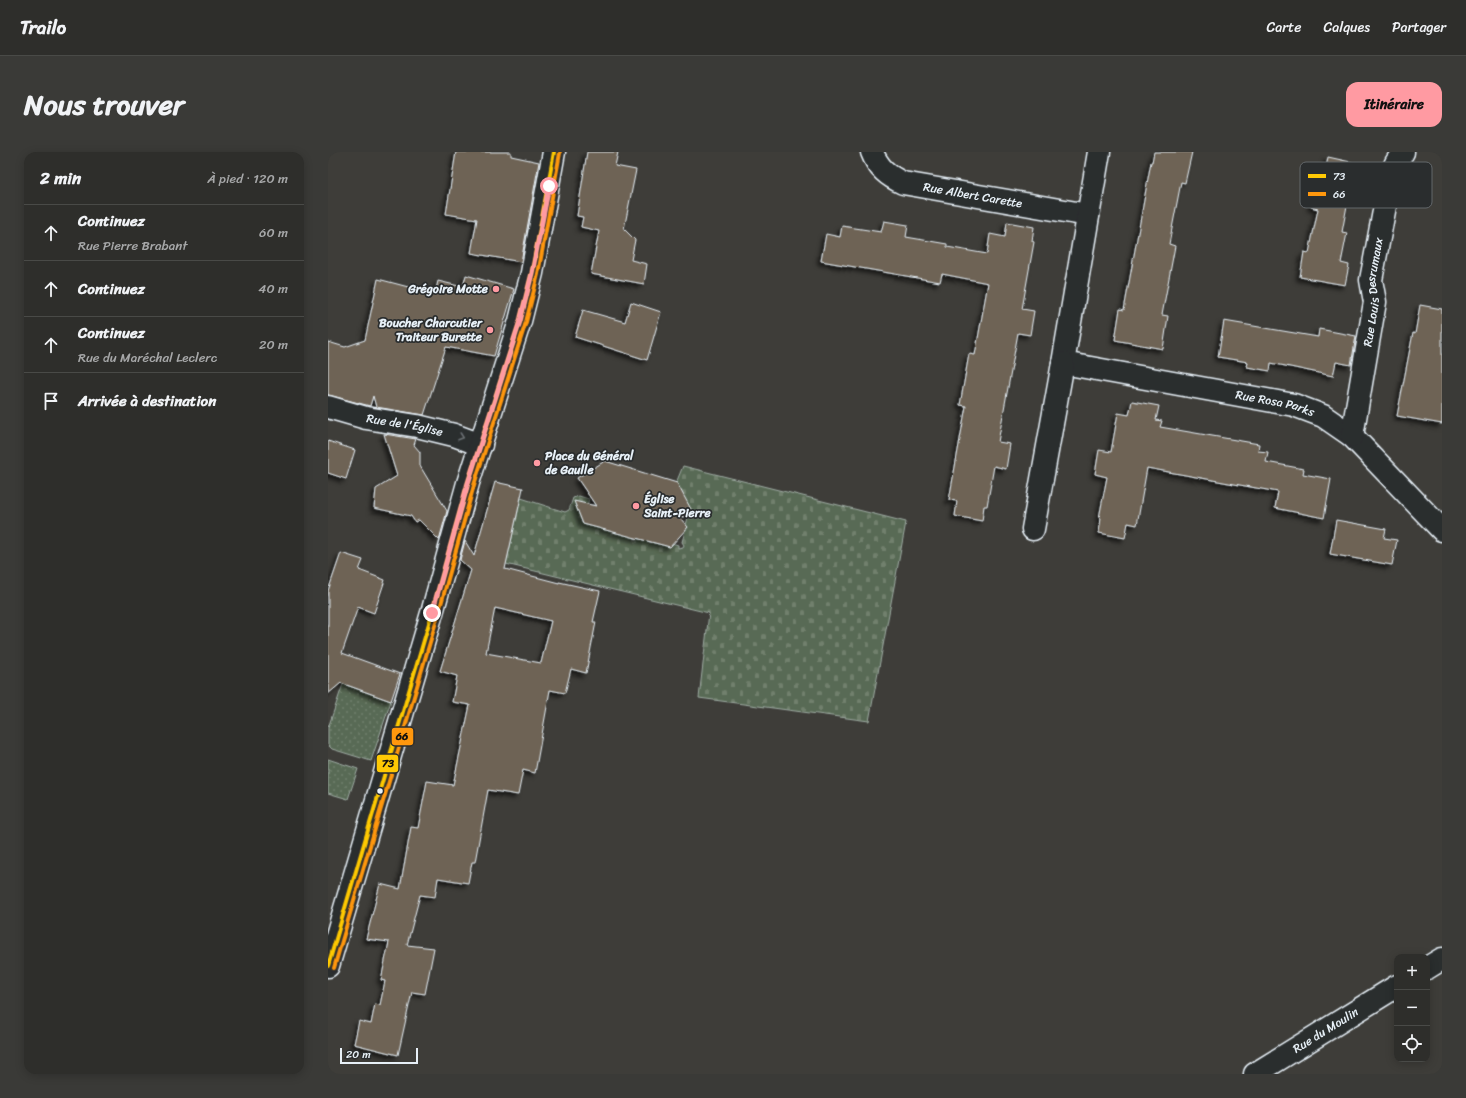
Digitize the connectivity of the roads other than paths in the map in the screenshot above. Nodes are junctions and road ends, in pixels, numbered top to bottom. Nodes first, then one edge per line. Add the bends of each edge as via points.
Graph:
1 (554, 152) edge
2 (872, 152) edge
3 (1099, 152) edge
4 (1403, 152) edge
5 (1397, 162) edge
6 (1385, 208) edge
7 (1088, 215) junction
8 (1063, 363) junction
9 (328, 407) edge
10 (1352, 436) junction
11 (482, 444) junction
12 (1033, 529) dead end
13 (1442, 530) edge
14 (333, 933) edge
15 (1442, 959) edge
16 (328, 966) edge
17 (1430, 966) edge
18 (1394, 988) edge
19 (1255, 1074) edge

1 - 11 street via 529,286
2 - 7 street, Rue Albert Carette via 881,169 903,183
3 - 7 street
4 - 5 street, Rue Louis Desrumaux
6 - 10 street, Rue Louis Desrumaux via 1371,280 1375,302
7 - 8 street
8 - 10 street, Rue Rosa Parks via 1294,405 1323,416
8 - 12 street
9 -> 11 street, Rue de l'Église via 366,418 417,426
10 - 13 street, Rue Rosa Parks
11 - 14 street via 468,483 450,552
14 - 16 street
15 - 17 street
18 - 19 street, Rue du Moulin

